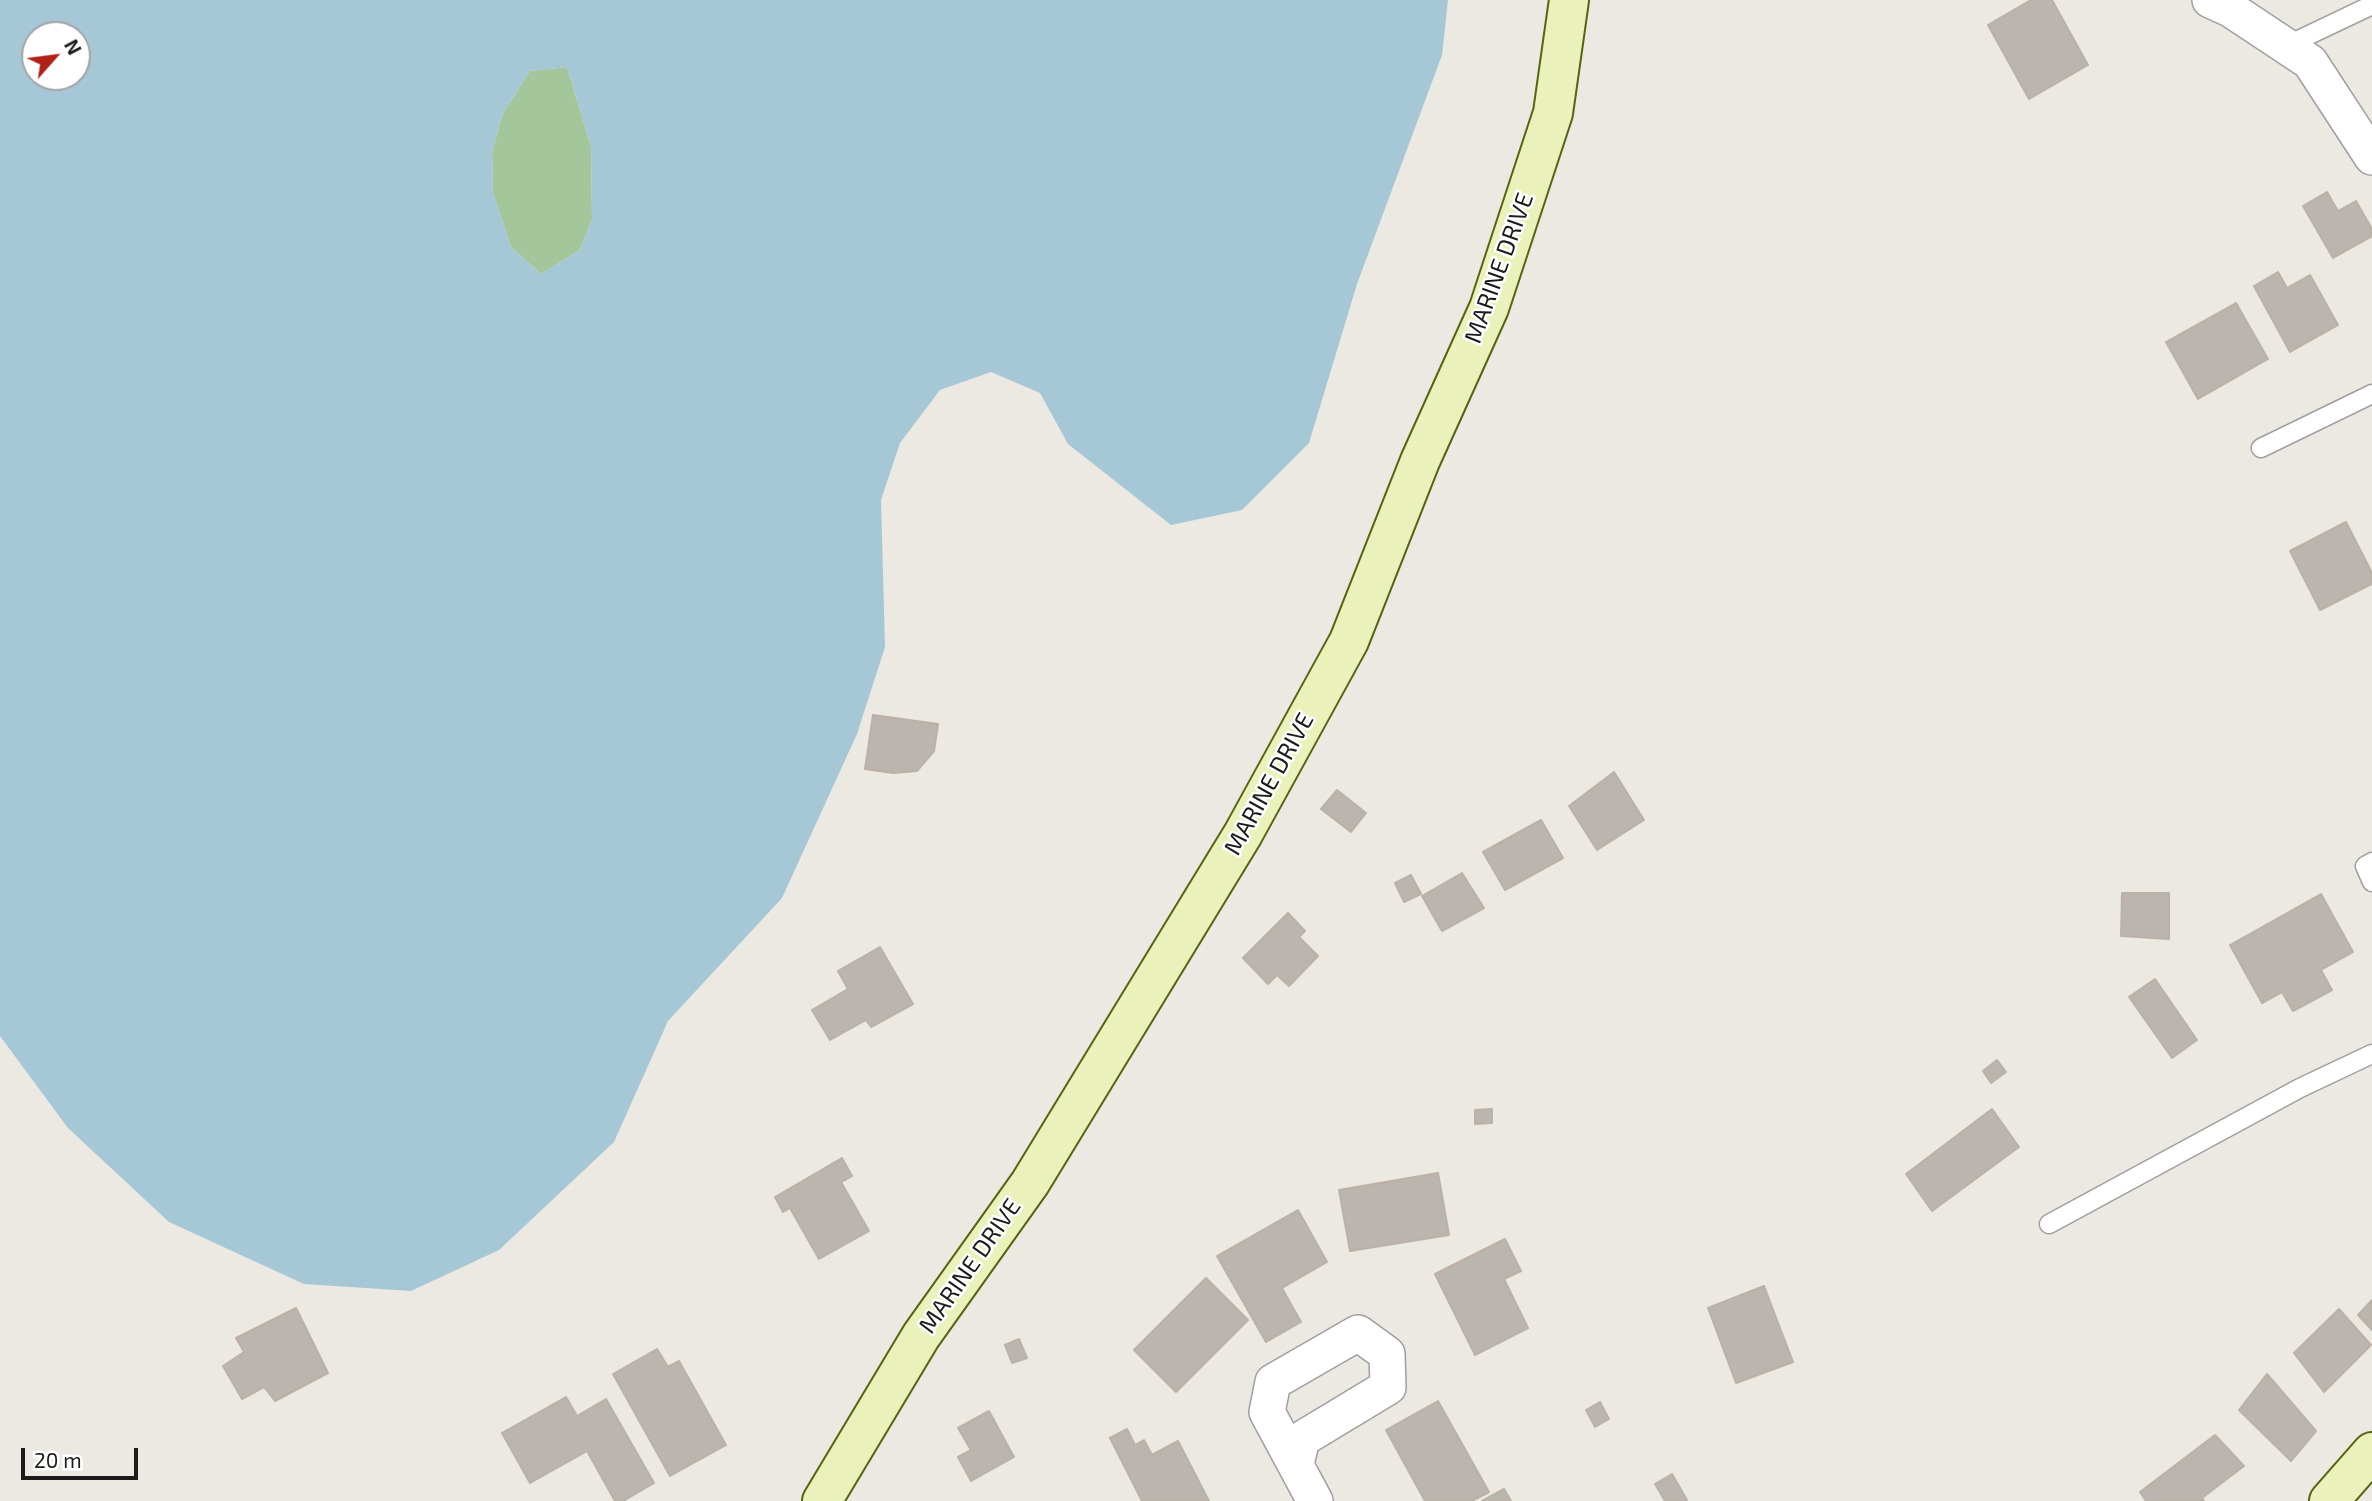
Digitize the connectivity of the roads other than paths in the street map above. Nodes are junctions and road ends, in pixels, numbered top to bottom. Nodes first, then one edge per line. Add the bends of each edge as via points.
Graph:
1 (1569, 0) edge
2 (2210, 0) edge
3 (2372, 5) edge
4 (2286, 46) junction
5 (2372, 157) edge
6 (2372, 394) edge
7 (2261, 448) dead end
8 (2372, 862) edge
9 (2372, 882) edge
10 (2372, 1054) edge
11 (2049, 1224) dead end
12 (2372, 1452) edge
13 (1296, 1464) dead end
14 (822, 1501) edge
15 (1315, 1501) edge
16 (2329, 1501) edge

1 - 14 street, MARINE DRIVE via 1553,113 1489,308 1420,461 1349,641 1243,834 1037,1171 920,1336
2 - 4 street
3 - 4 lane
4 - 5 street via 2310,62
6 - 7 lane
8 - 9 lane via 2365,866
10 - 11 lane
12 - 16 street
13 - 15 street

